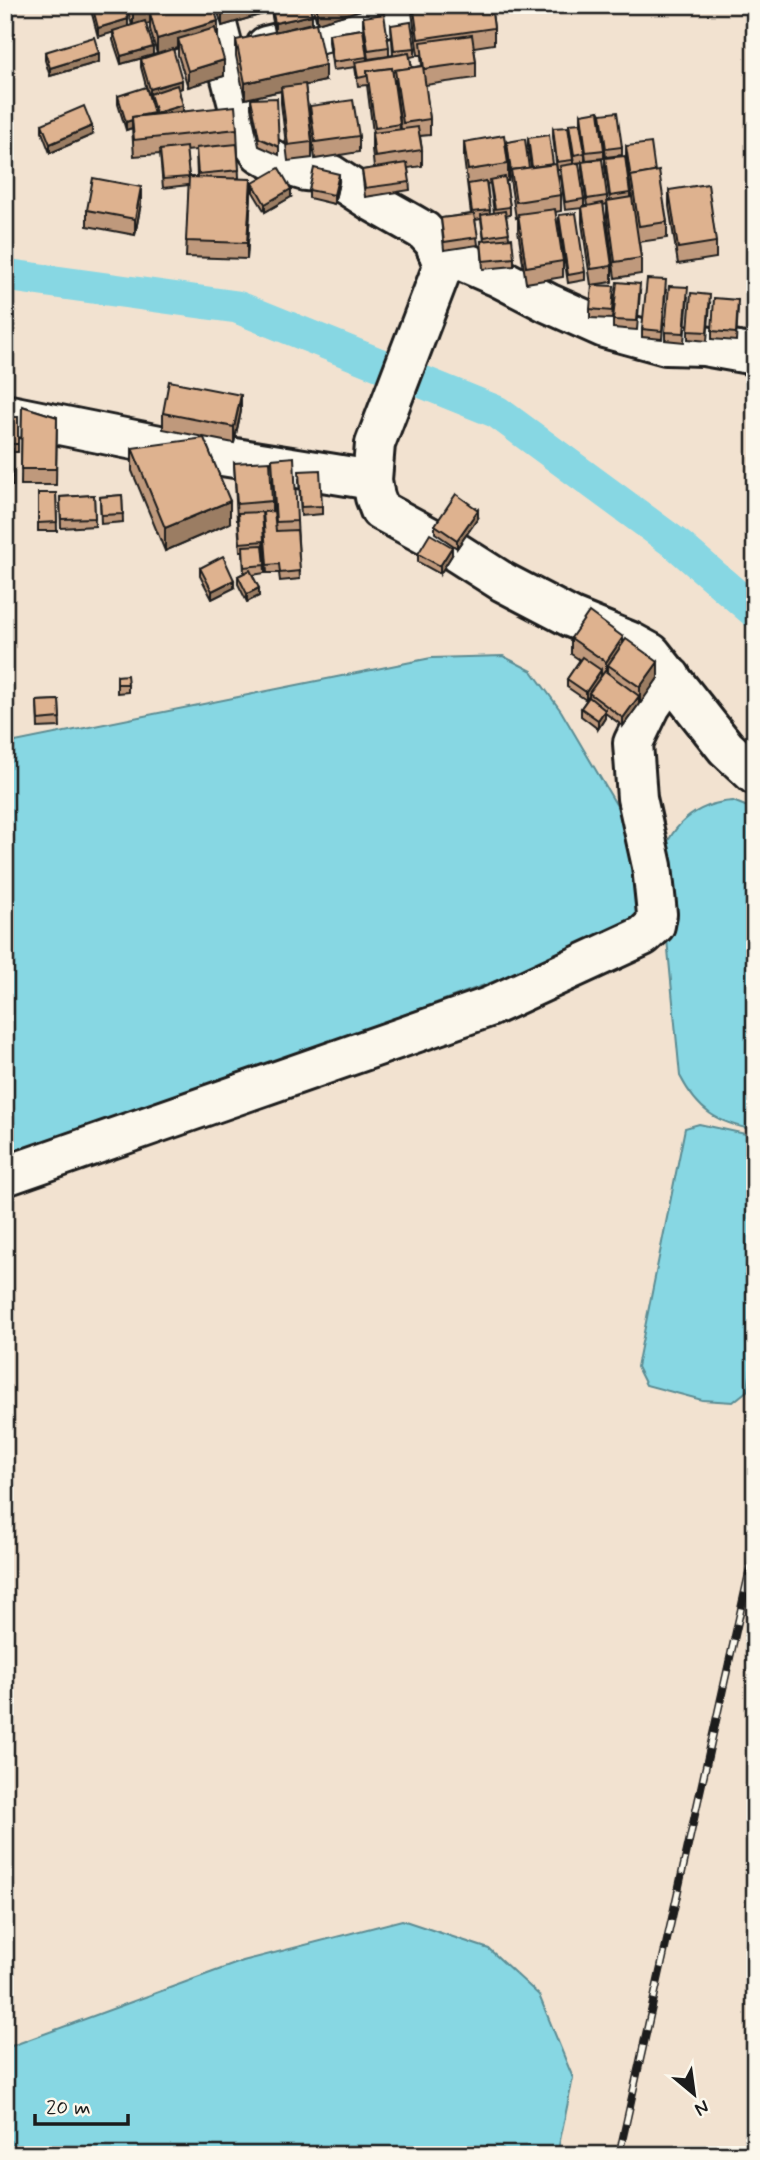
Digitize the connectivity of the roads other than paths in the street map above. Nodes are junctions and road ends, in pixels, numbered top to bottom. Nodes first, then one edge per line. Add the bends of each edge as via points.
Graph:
1 (212, 5) edge
2 (401, 5) edge
3 (225, 56) junction
4 (440, 258) junction
5 (755, 355) edge
6 (5, 414) edge
7 (373, 462) junction
8 (671, 677) junction
9 (755, 775) edge
10 (5, 1176) edge

1 - 3 street
2 - 3 street via 402,13
3 - 4 street via 244,132 260,153 278,163 330,174 424,231
4 - 5 street via 496,276 604,328 666,345
4 - 7 street
6 - 7 street via 179,449
7 - 8 street via 380,510 503,582 651,653
8 - 9 street via 726,748
8 - 10 street via 633,743 637,798 657,914 655,925 643,936 489,1007

